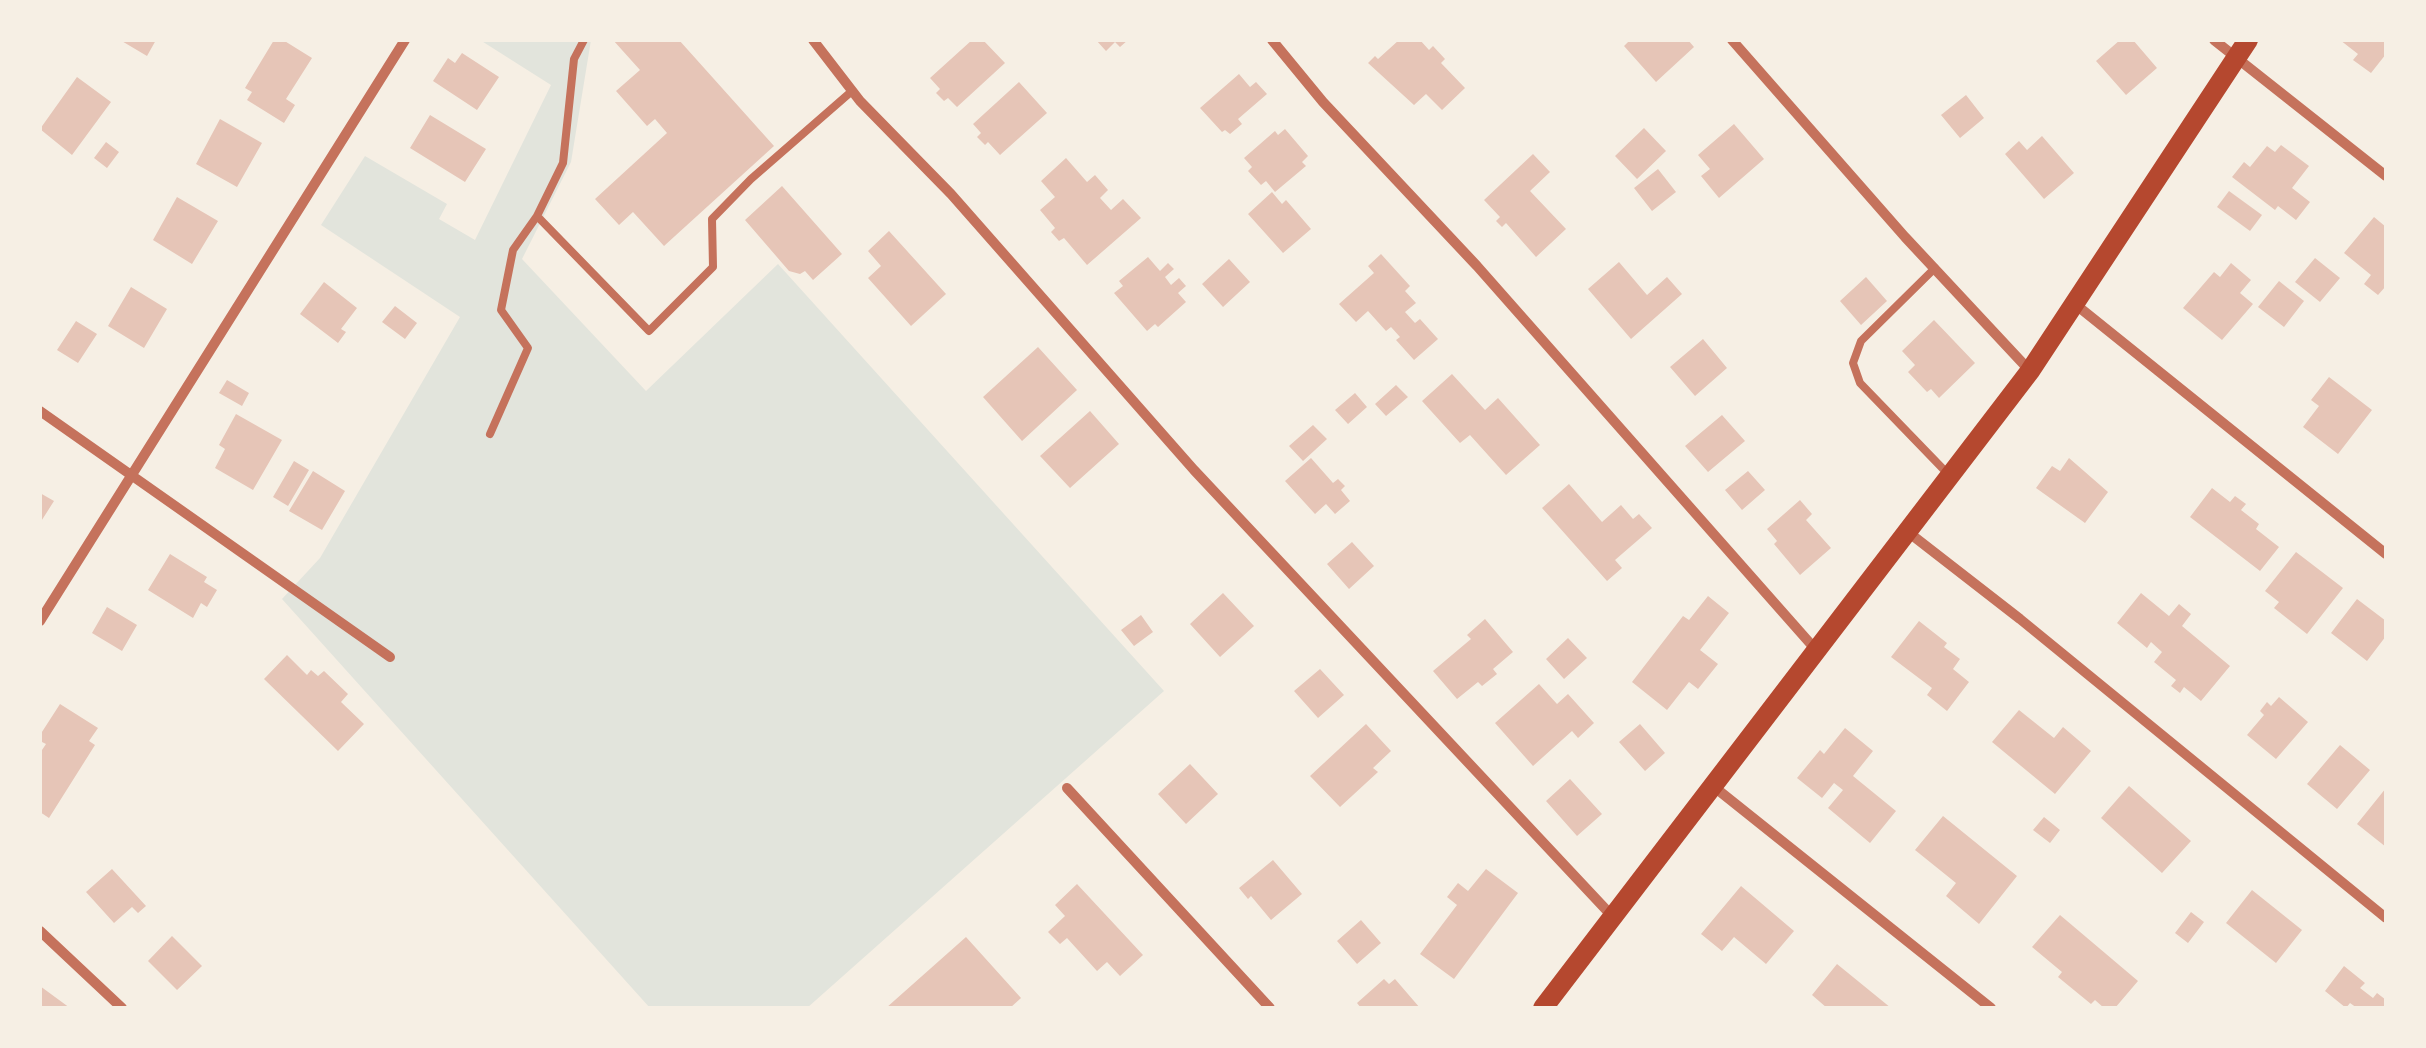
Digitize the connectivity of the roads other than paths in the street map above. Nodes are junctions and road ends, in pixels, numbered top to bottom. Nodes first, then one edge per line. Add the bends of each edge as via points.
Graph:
1 (405, 40) edge
2 (584, 40) edge
3 (813, 40) edge
4 (1272, 40) edge
5 (1732, 40) edge
6 (2214, 40) edge
7 (2248, 40) edge
8 (2236, 58) junction
9 (852, 91) junction
10 (2386, 176) edge
11 (537, 216) junction
12 (1934, 268) junction
13 (2073, 303) junction
14 (2030, 371) junction
15 (40, 411) edge
16 (490, 434) dead end
17 (132, 474) junction
18 (1950, 476) junction
19 (1908, 532) junction
20 (2386, 554) edge
21 (40, 621) edge
22 (1816, 651) junction
23 (390, 656) dead end
24 (1713, 786) junction
25 (1067, 788) dead end
26 (1612, 917) junction
27 (2386, 918) edge
28 (40, 931) edge
29 (122, 1008) edge
30 (1270, 1008) edge
31 (1543, 1008) edge
32 (1992, 1008) edge

1 - 17 street
2 - 11 lane via 574,59 563,163
3 - 9 street
4 - 22 street
5 - 12 street
6 - 8 street
7 - 8 main road
8 - 10 street
8 - 13 main road
9 - 11 lane via 712,219 714,268 649,331
9 - 26 street
11 - 16 lane via 513,250 501,310 528,348
12 - 14 street
12 - 18 lane via 1860,340 1853,363 1860,382
13 - 14 main road
13 - 20 street
14 - 18 main road
15 - 17 street
17 - 21 street
17 - 23 street
18 - 19 main road
19 - 22 main road
19 - 27 street
22 - 24 main road
24 - 26 main road
24 - 32 street
25 - 30 street
26 - 31 main road
28 - 29 street

